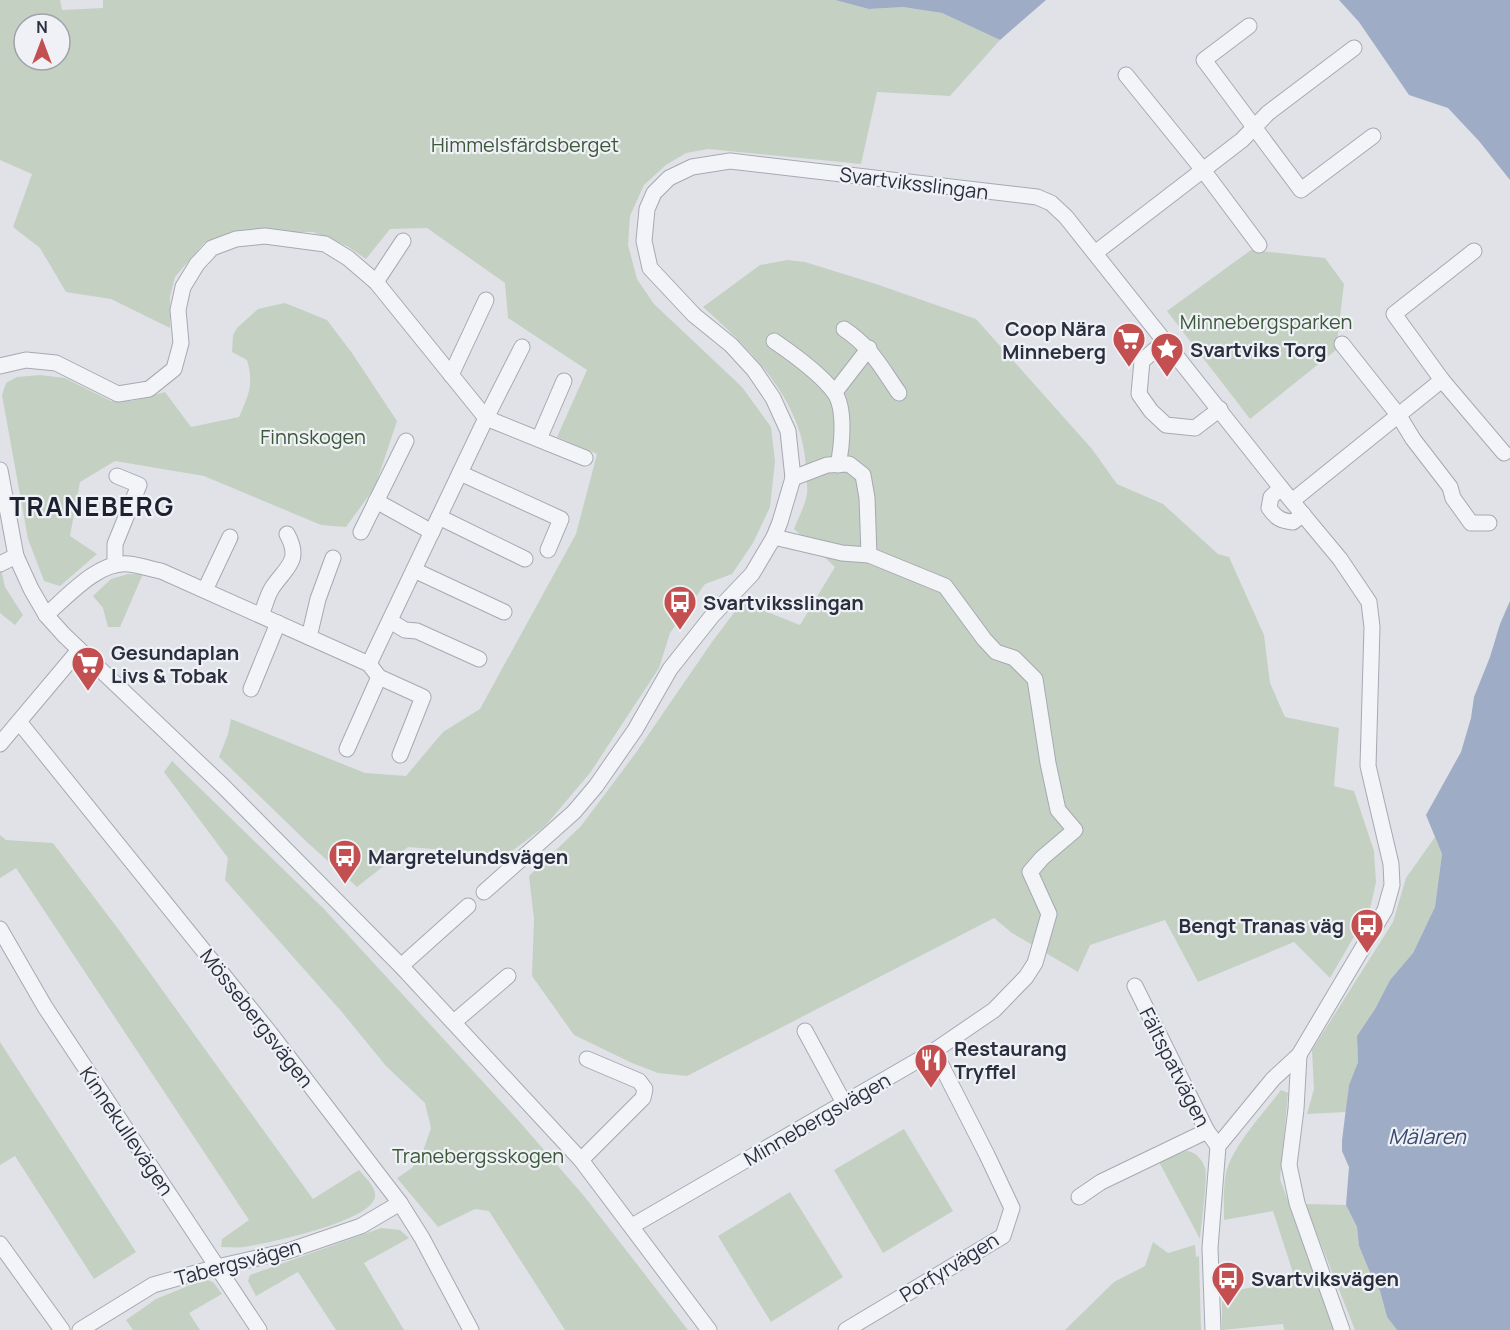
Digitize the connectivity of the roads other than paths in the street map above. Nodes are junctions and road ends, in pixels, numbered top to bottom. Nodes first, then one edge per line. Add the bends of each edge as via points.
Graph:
1 (1249, 26) dead end
2 (1354, 48) dead end
3 (1126, 75) dead end
4 (1254, 128) junction
5 (1373, 136) dead end
6 (1203, 170) junction
7 (403, 241) dead end
8 (1259, 246) dead end
9 (1474, 251) dead end
10 (1095, 253) junction
11 (376, 282) junction
12 (486, 300) dead end
13 (844, 329) dead end
14 (774, 341) dead end
15 (1165, 341) junction
16 (1342, 344) dead end
17 (522, 347) dead end
18 (869, 348) junction
19 (0, 366) edge
20 (451, 375) junction
21 (1442, 380) junction
22 (564, 381) dead end
23 (835, 392) junction
24 (899, 393) dead end
25 (1220, 409) junction
26 (1399, 416) junction
27 (486, 417) junction
28 (539, 439) junction
29 (406, 441) dead end
30 (1504, 453) dead end
31 (585, 458) dead end
32 (838, 465) junction
33 (0, 470) edge
34 (460, 473) junction
35 (117, 476) dead end
36 (793, 478) junction
37 (1281, 488) junction
38 (376, 501) junction
39 (1292, 501) junction
40 (1303, 514) junction
41 (439, 517) junction
42 (1489, 523) dead end
43 (361, 532) dead end
44 (432, 532) junction
45 (287, 534) dead end
46 (230, 537) dead end
47 (774, 537) junction
48 (548, 550) dead end
49 (869, 555) junction
50 (16, 556) junction
51 (333, 558) dead end
52 (525, 559) dead end
53 (0, 564) edge
54 (115, 565) junction
55 (414, 570) junction
56 (205, 590) junction
57 (504, 612) dead end
58 (46, 615) junction
59 (261, 615) junction
60 (390, 621) junction
61 (278, 623) junction
62 (309, 637) junction
63 (79, 650) junction
64 (479, 659) dead end
65 (369, 664) junction
66 (379, 677) junction
67 (251, 689) dead end
68 (20, 723) junction
69 (0, 744) edge
70 (347, 749) dead end
71 (400, 754) dead end
72 (484, 892) dead end
73 (468, 906) dead end
74 (0, 929) edge
75 (401, 966) junction
76 (508, 976) dead end
77 (1135, 986) dead end
78 (454, 1023) junction
79 (806, 1031) dead end
80 (934, 1051) junction
81 (1299, 1055) junction
82 (587, 1059) dead end
83 (844, 1103) junction
84 (1206, 1131) junction
85 (1218, 1146) junction
86 (581, 1160) junction
87 (1079, 1197) dead end
88 (400, 1203) junction
89 (632, 1226) junction
90 (0, 1244) edge
91 (217, 1267) junction
92 (62, 1330) edge
93 (80, 1330) edge
94 (259, 1330) edge
95 (471, 1330) edge
96 (709, 1330) edge
97 (846, 1330) edge
98 (1213, 1330) edge
99 (1342, 1330) edge

1 - 4 street via 1204,60
2 - 4 street
3 - 6 street
4 - 5 street via 1300,190
4 - 6 street
6 - 8 street
6 - 10 street
7 - 11 street
9 - 21 street via 1394,314
10 - 15 street, Svartviksslingan
10 - 36 street, Svartviksslingan via 1066,217 1051,203 1037,197 730,161 692,167 669,178 654,193 647,209 644,241 650,268 754,370 788,431
11 - 19 street via 324,244 265,236 236,239 212,248 183,287 178,310 181,344 174,369 149,389 118,394 56,363 27,360
11 - 20 street
12 - 20 street
13 - 18 street
14 - 23 street via 799,357
15 - 25 street, Svartviksslingan
15 - 25 street via 1142,361 1139,394 1151,411 1166,425 1195,428
16 - 26 street
17 - 27 street
18 - 23 street
18 - 24 street
20 - 27 street
21 - 26 street
21 - 30 street
22 - 28 street
23 - 32 street via 840,403 842,441
25 - 37 street, Svartviksslingan
26 - 39 street
26 - 42 street via 1471,523
27 - 28 street
27 - 34 street
28 - 31 street
29 - 38 street
32 - 36 street via 827,465
32 - 49 street via 849,464 863,475
33 - 50 street
34 - 41 street
34 - 48 street via 561,519
35 - 54 street via 139,484 115,544
36 - 47 street, Svartviksslingan
37 - 39 street, Svartviksslingan
37 - 40 street via 1271,497 1269,508 1275,517 1293,522
38 - 43 street
38 - 44 street
39 - 40 street, Svartviksslingan
40 - 81 street, Svartviksslingan via 1369,602 1372,627 1368,766 1391,864 1392,885 1385,910
41 - 44 street
41 - 52 street
44 - 55 street
45 - 59 street via 294,558 271,590
46 - 56 street
47 - 49 street via 842,553
47 - 72 street, Svartviksslingan via 752,574 670,669 635,730 596,786 561,824
49 - 80 street, Minnebergsvägen via 945,586 996,652 1014,658 1035,679 1058,810 1075,830 1030,872 1049,914 1035,963 994,1010
50 - 53 street
50 - 58 street
51 - 62 street
54 - 56 street via 127,563 161,571
54 - 58 street via 103,568
55 - 57 street
55 - 60 street
56 - 59 street
58 - 63 street
59 - 61 street
60 - 64 street
60 - 65 street
61 - 62 street
61 - 67 street
62 - 65 street
63 - 68 street
63 - 75 street via 223,786
65 - 66 street
66 - 70 street
66 - 71 street via 423,697
68 - 69 street
68 - 88 street, Mössebergsvägen via 270,1033
73 - 75 street
74 - 91 street, Kinnekullevägen via 51,1017
75 - 78 street
76 - 78 street
77 - 84 street, Fältspatvägen
78 - 86 street
79 - 83 street
80 - 83 street, Minnebergsvägen
80 - 97 street, Porfyrvägen via 1012,1208 1003,1236
81 - 85 street
81 - 99 street via 1289,1165 1297,1203
82 - 86 street via 639,1081 645,1089 643,1098
83 - 89 street, Minnebergsvägen
84 - 85 street, Fältspatvägen
84 - 87 street via 1101,1182
85 - 98 street via 1210,1248
86 - 89 street
88 - 91 street, Tabergsvägen via 361,1226 288,1251
88 - 95 street, Mössebergsvägen
89 - 96 street
90 - 92 street
91 - 93 street, Tabergsvägen via 153,1285
91 - 94 street, Kinnekullevägen

